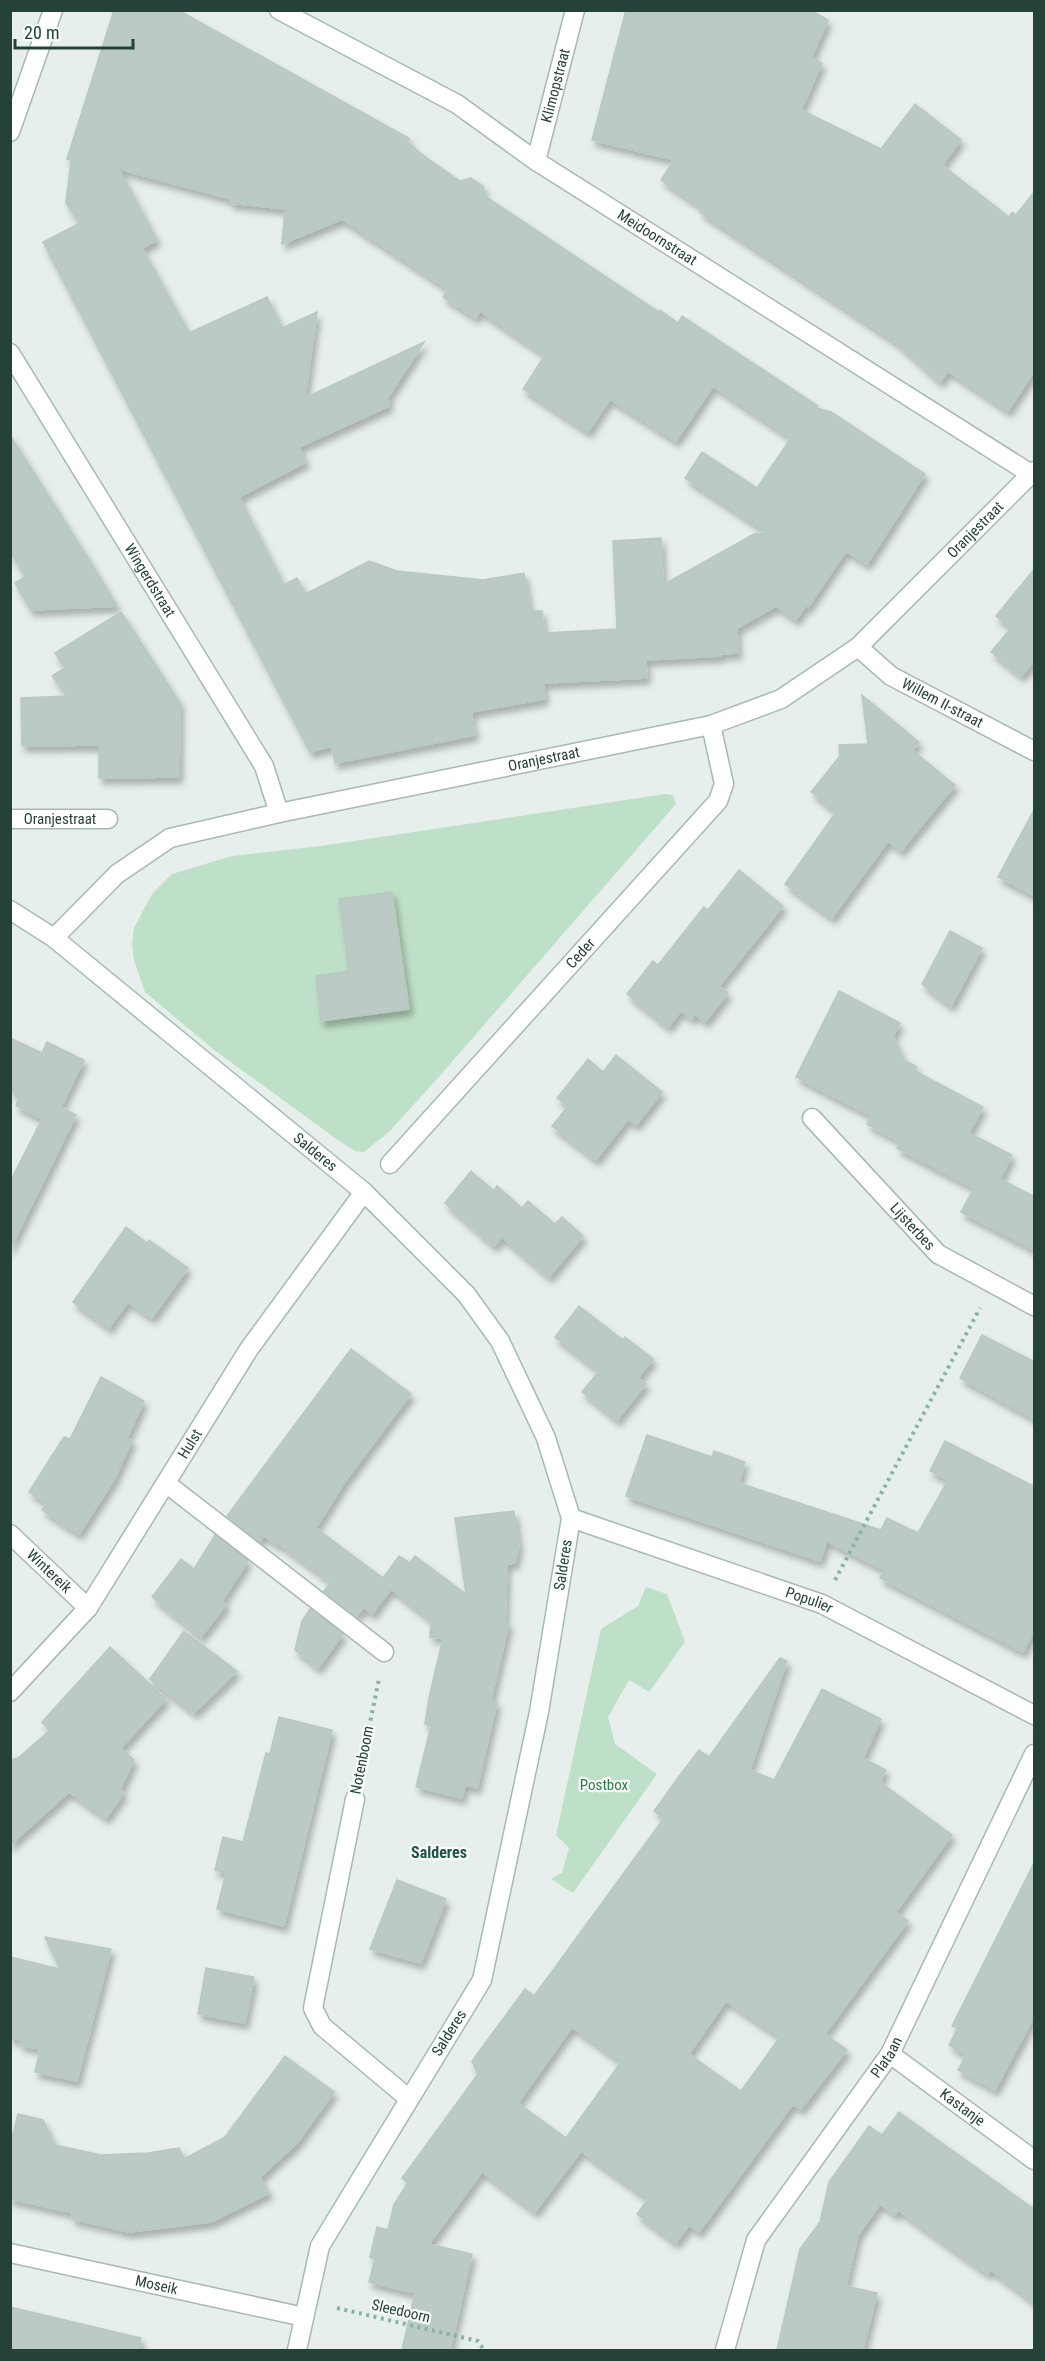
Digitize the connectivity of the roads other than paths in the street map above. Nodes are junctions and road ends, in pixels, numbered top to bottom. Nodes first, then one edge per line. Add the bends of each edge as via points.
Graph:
1 (53, 10) edge
2 (279, 10) edge
3 (575, 10) edge
4 (15, 100) edge
5 (10, 132) edge
6 (536, 161) junction
7 (10, 352) edge
8 (1033, 472) edge
9 (858, 647) junction
10 (711, 725) junction
11 (1035, 751) edge
12 (279, 813) junction
13 (10, 819) edge
14 (108, 819) dead end
15 (10, 910) edge
16 (54, 938) junction
17 (812, 1118) dead end
18 (390, 1164) dead end
19 (364, 1192) junction
20 (1035, 1306) edge
21 (167, 1484) junction
22 (571, 1518) junction
23 (10, 1534) edge
24 (88, 1608) junction
25 (384, 1652) road end
26 (10, 1692) edge
27 (1035, 1715) edge
28 (1035, 1754) edge
29 (355, 1799) road end
30 (890, 2054) junction
31 (408, 2098) junction
32 (1035, 2160) edge
33 (10, 2253) edge
34 (306, 2309) junction
35 (297, 2350) edge
36 (725, 2350) edge

1 - 4 street
2 - 6 street, Meidoornstraat via 457,104
3 - 6 street, Klimopstraat
4 - 5 street
6 - 8 street, Meidoornstraat
7 - 12 street, Wingerdstraat via 264,766
8 - 9 street, Oranjestraat
9 - 10 street, Oranjestraat via 781,699
9 - 11 street, Willem II-straat via 891,676
10 - 12 street, Oranjestraat
10 - 18 street, Ceder via 724,784 718,801
12 - 16 street, Oranjestraat via 170,838 117,874
13 - 14 street, Oranjestraat
15 - 16 street
16 - 19 street, Salderes
17 - 20 street, Lijsterbes via 938,1254
19 - 21 street, Hulst via 249,1349
19 - 22 street, Salderes via 466,1294 500,1341 546,1438
21 - 24 street, Hulst
21 - 25 street
22 - 27 street, Populier via 822,1604
22 - 31 street, Salderes via 539,1712 482,1980
23 - 24 street, Wintereik
24 - 26 street, Hulst
28 - 30 street, Plataan
29 - 31 street, Notenboom via 313,2008 322,2026
30 - 32 street, Kastanje
30 - 36 street, Plataan via 756,2240
31 - 34 street, Salderes via 320,2246
33 - 34 street, Moseik
34 - 35 street, Salderes

